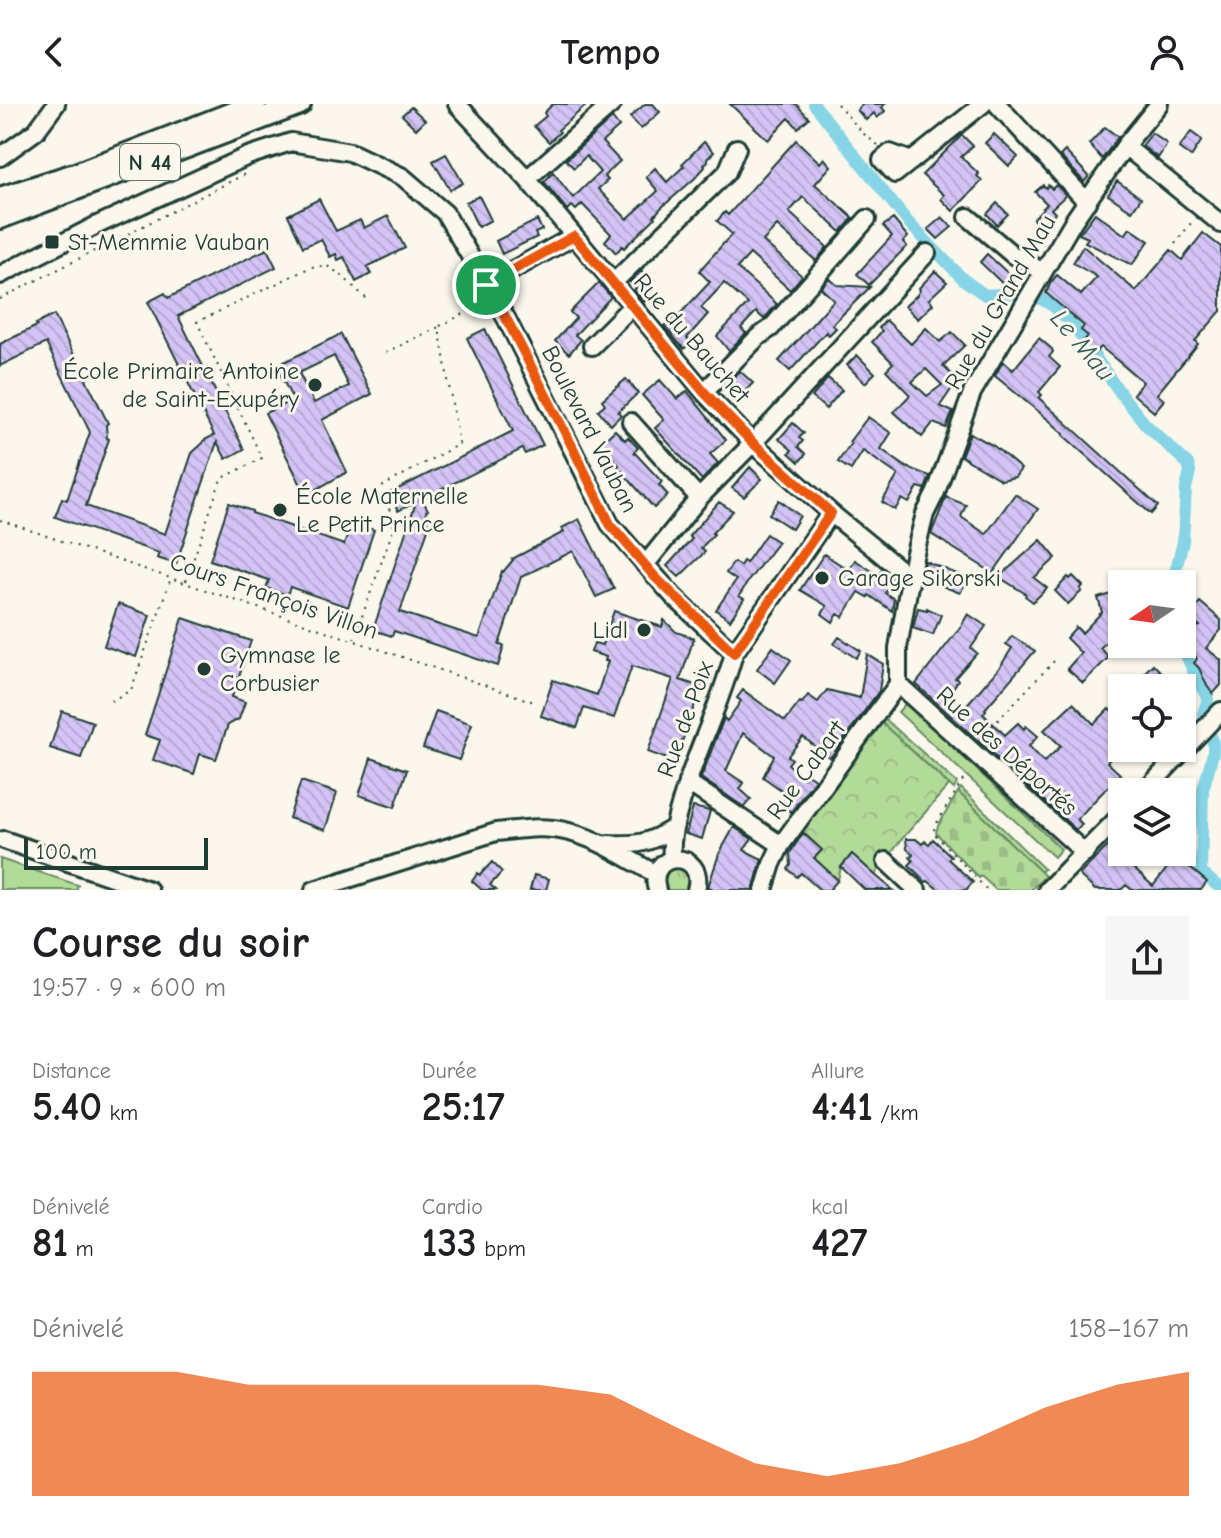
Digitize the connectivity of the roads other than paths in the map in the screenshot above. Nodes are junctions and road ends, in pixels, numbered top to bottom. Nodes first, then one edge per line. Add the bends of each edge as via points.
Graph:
1 (56, 104) edge
2 (255, 104) edge
3 (300, 104) edge
4 (457, 104) edge
5 (612, 104) edge
6 (983, 104) edge
7 (997, 104) edge
8 (1159, 104) edge
9 (1125, 146) junction
10 (737, 148) dead end
11 (890, 153) road end
12 (0, 157) edge
13 (527, 179) junction
14 (0, 198) edge
15 (1087, 202) junction
16 (968, 217) dead end
17 (0, 218) edge
18 (867, 219) dead end
19 (1221, 224) edge
20 (574, 236) junction
21 (927, 253) dead end
22 (0, 275) edge
23 (1040, 278) junction
24 (613, 283) junction
25 (490, 291) junction
26 (632, 306) junction
27 (592, 346) dead end
28 (704, 392) junction
29 (631, 422) dead end
30 (753, 443) junction
31 (699, 498) junction
32 (831, 513) junction
33 (645, 565) junction
34 (910, 583) junction
35 (734, 653) junction
36 (898, 684) junction
37 (1218, 714) edge
38 (1158, 778) edge
39 (687, 782) junction
40 (674, 828) junction
41 (1108, 829) edge
42 (1, 839) edge
43 (602, 844) junction
44 (781, 845) junction
45 (1085, 853) junction
46 (672, 859) junction
47 (886, 861) dead end
48 (656, 882) edge
49 (356, 884) edge
50 (697, 889) edge
51 (149, 890) edge
52 (314, 890) edge
53 (764, 890) edge
54 (917, 890) edge
55 (1047, 890) edge

1 - 12 street via 36,131
2 - 14 main road, N 44
3 - 17 main road, N 44
4 - 13 street, Rue du Bauchet
5 - 13 street
6 - 11 street via 912,161
7 - 15 street
8 - 9 street, Rue du Grand Mau
9 - 15 street, Rue du Grand Mau
9 - 19 street
10 - 24 street via 727,172
13 - 20 street, Rue du Bauchet
15 - 23 street, Rue du Grand Mau
16 - 23 street
18 - 28 street via 771,328
20 - 24 street, Rue du Bauchet
20 - 25 street
21 - 30 street
22 - 25 street, Boulevard Vauban via 248,156 291,142 350,152 403,177 445,213
23 - 34 street, Rue du Grand Mau via 972,393 925,514
24 - 26 street, Rue du Bauchet
25 - 33 street, Boulevard Vauban via 610,524
26 - 27 street
26 - 28 street, Rue du Bauchet
28 - 30 street, Rue du Bauchet
29 - 31 street
30 - 31 street
30 - 32 street, Rue du Bauchet
31 - 33 street
32 - 34 street, Rue du Bauchet
32 - 35 street, Rue de Poix
33 - 35 street, Boulevard Vauban
34 - 36 street, Rue du Grand Mau via 898,648
35 - 39 street, Rue de Poix
36 - 44 street, Rue Cabart
36 - 45 street, Rue des Déportés
37 - 38 street
39 - 40 street, Rue de Poix
39 - 44 street
40 - 43 street via 638,845
40 - 46 street, Rue de Poix
41 - 45 street
42 - 51 street
43 - 48 street
43 - 49 street via 548,828 496,832
44 - 53 street, Rue Cabart
45 - 55 street
46 - 48 street via 662,865
46 - 50 street via 692,866
47 - 54 street
49 - 52 street

